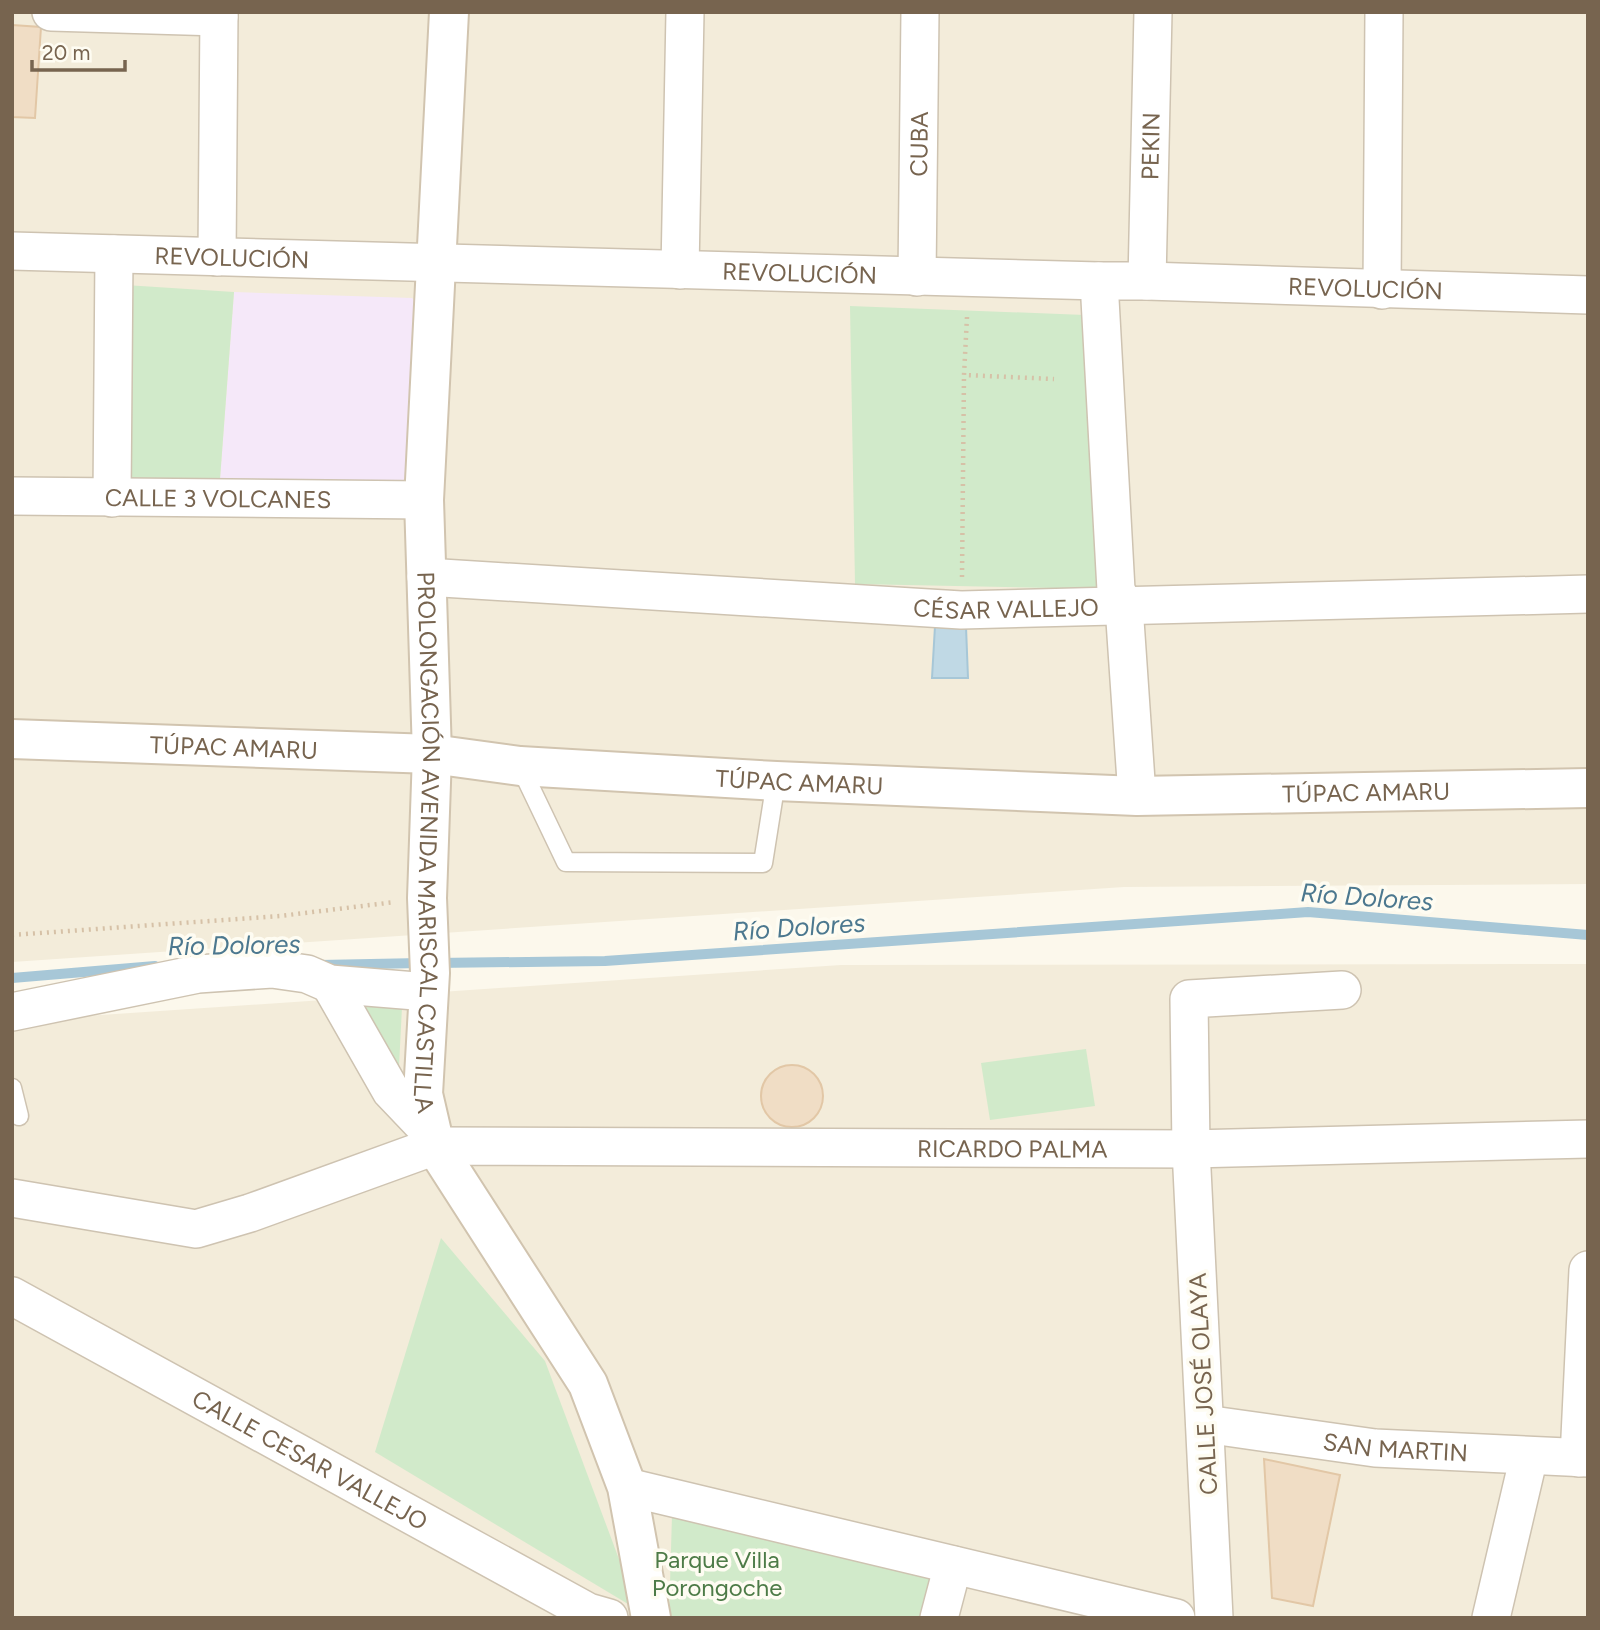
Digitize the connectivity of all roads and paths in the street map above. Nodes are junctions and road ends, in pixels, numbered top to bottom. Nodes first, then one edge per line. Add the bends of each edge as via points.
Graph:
1 (51, 12) edge
2 (449, 12) edge
3 (685, 12) edge
4 (920, 12) edge
5 (1153, 12) edge
6 (1384, 12) edge
7 (219, 15) edge
8 (12, 251) edge
9 (114, 254) junction
10 (217, 257) junction
11 (435, 263) junction
12 (680, 270) junction
13 (917, 277) junction
14 (1099, 281) junction
15 (1147, 281) junction
16 (1382, 290) junction
17 (1588, 295) edge
18 (967, 317) dead end
19 (964, 375) junction
20 (1054, 379) dead end
21 (12, 496) edge
22 (112, 498) junction
23 (424, 500) junction
24 (426, 577) junction
25 (1588, 594) edge
26 (1124, 606) junction
27 (961, 610) junction
28 (12, 739) edge
29 (432, 754) junction
30 (520, 766) junction
31 (776, 781) junction
32 (1588, 788) edge
33 (1138, 796) junction
34 (428, 904) junction
35 (12, 935) edge
36 (429, 983) junction
37 (330, 984) junction
38 (1342, 989) dead end
39 (12, 1012) edge
40 (12, 1088) edge
41 (19, 1116) dead end
42 (433, 1139) junction
43 (1588, 1139) edge
44 (1191, 1150) junction
45 (12, 1198) edge
46 (1588, 1270) edge
47 (14, 1300) edge
48 (1205, 1424) junction
49 (1529, 1456) junction
50 (1583, 1458) edge
51 (627, 1487) junction
52 (953, 1564) junction
53 (609, 1618) edge
54 (651, 1618) edge
55 (939, 1618) edge
56 (1176, 1618) edge
57 (1214, 1618) edge
58 (1491, 1618) edge

1 - 7 street
2 - 11 main road, PROLONGACIÓN AVENIDA MARISCAL CASTILLA
3 - 12 street
4 - 13 street, CUBA
5 - 15 street, PEKIN
6 - 16 street
7 - 10 street
8 - 9 street, REVOLUCIÓN
9 - 10 street, REVOLUCIÓN
9 - 22 street
10 - 11 street, REVOLUCIÓN
11 - 12 street, REVOLUCIÓN
11 - 23 main road, PROLONGACIÓN AVENIDA MARISCAL CASTILLA
12 - 13 street, REVOLUCIÓN
13 - 14 street, REVOLUCIÓN
14 - 15 street, REVOLUCIÓN
14 - 26 street via 1116,590
15 - 16 street, REVOLUCIÓN
16 - 17 street, REVOLUCIÓN
18 - 19 path
19 - 20 path
19 - 27 path
21 - 22 street, CALLE 3 VOLCANES
22 - 23 street, CALLE 3 VOLCANES
23 - 24 main road, PROLONGACIÓN AVENIDA MARISCAL CASTILLA
24 - 27 street, CÉSAR VALLEJO
24 - 29 main road, PROLONGACIÓN AVENIDA MARISCAL CASTILLA
25 - 26 street, CÉSAR VALLEJO
26 - 27 street, CÉSAR VALLEJO
26 - 33 street
28 - 29 main road, TÚPAC AMARU
29 - 30 main road, TÚPAC AMARU
29 - 34 main road, PROLONGACIÓN AVENIDA MARISCAL CASTILLA
30 - 31 main road, TÚPAC AMARU
30 - 31 lane via 566,862 763,863
31 - 33 main road, TÚPAC AMARU
32 - 33 main road, TÚPAC AMARU
34 - 35 path
34 - 36 main road, PROLONGACIÓN AVENIDA MARISCAL CASTILLA
36 - 37 street
36 - 42 main road, PROLONGACIÓN AVENIDA MARISCAL CASTILLA via 423,1094
37 - 39 street via 307,974 272,969 198,974
37 - 42 street via 391,1091
38 - 44 street, CALLE JOSÉ OLAYA via 1189,999
40 - 41 lane
42 - 44 street, RICARDO PALMA
42 - 45 street via 250,1213 196,1229
42 - 51 main road, PROLONGACIÓN AVENIDA MARISCAL CASTILLA via 588,1384
43 - 44 street, RICARDO PALMA
44 - 48 street, CALLE JOSÉ OLAYA
46 - 50 street
47 - 53 street, CALLE CESAR VALLEJO via 587,1612
48 - 49 street, SAN MARTIN via 1375,1448
48 - 57 street, CALLE JOSÉ OLAYA
49 - 50 street, SAN MARTIN
49 - 58 street
51 - 52 street
51 - 54 main road, PROLONGACIÓN AVENIDA MARISCAL CASTILLA
52 - 55 street
52 - 56 street

